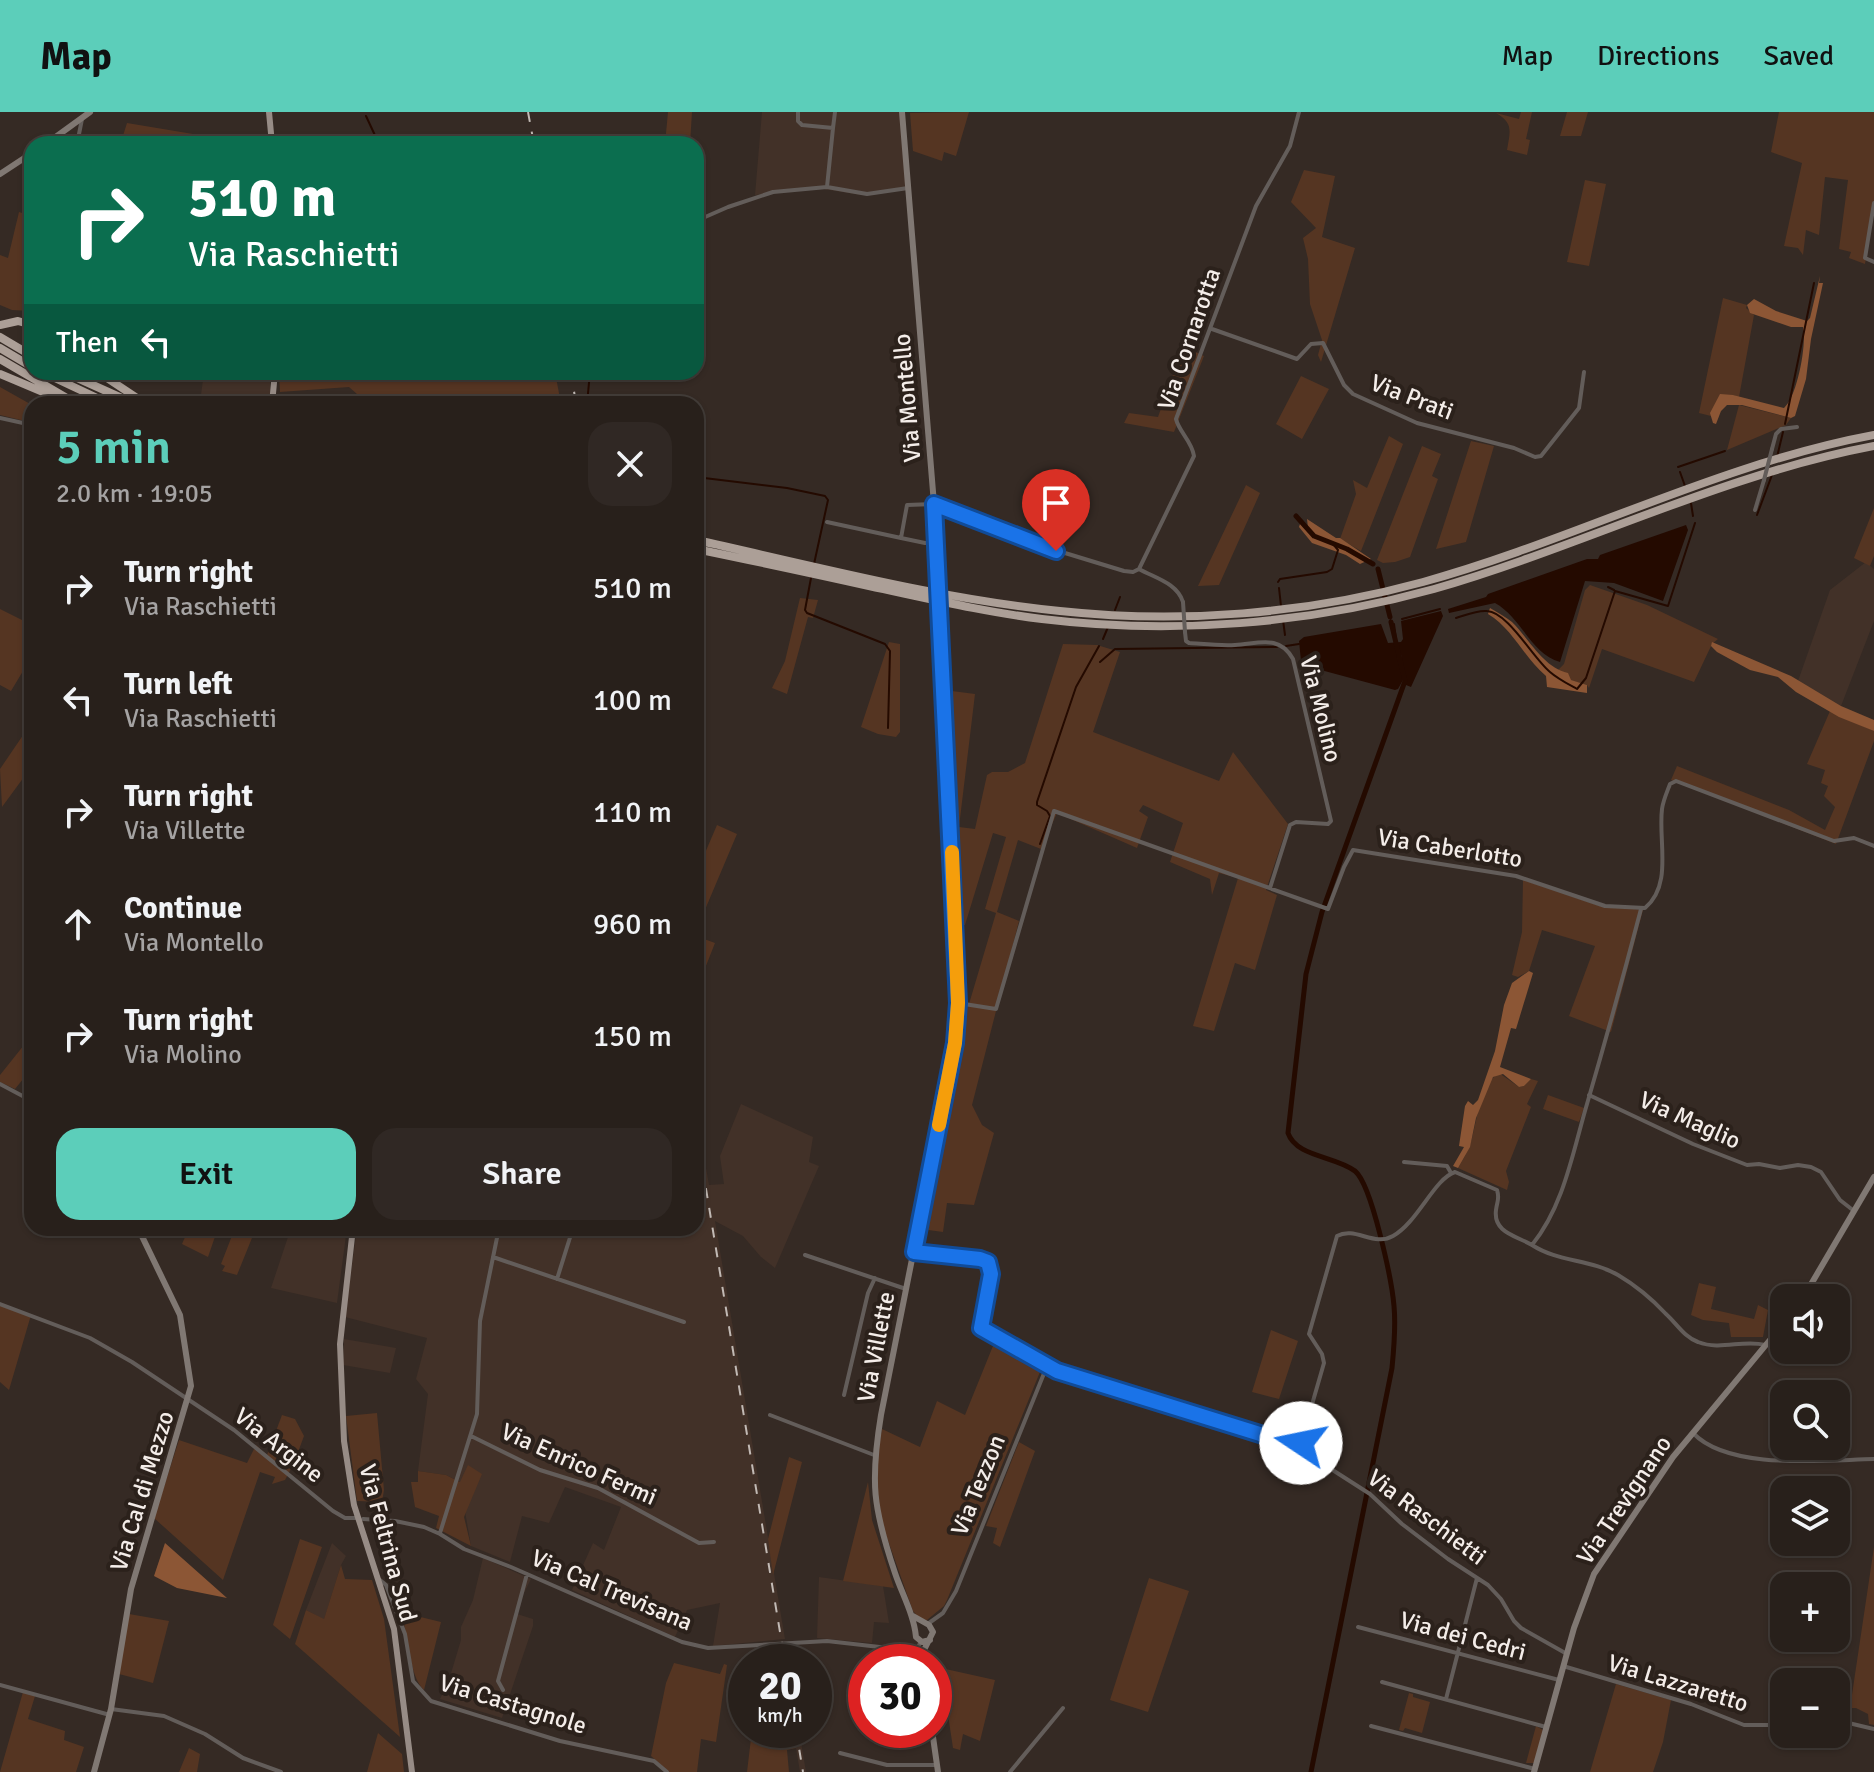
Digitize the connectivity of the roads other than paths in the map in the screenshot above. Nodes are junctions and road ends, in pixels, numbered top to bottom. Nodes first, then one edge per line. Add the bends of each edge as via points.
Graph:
1 (90, 112) edge
2 (269, 112) edge
3 (798, 112) edge
4 (835, 112) edge
5 (902, 112) edge
6 (1299, 112) edge
7 (82, 119) junction
8 (833, 128) junction
9 (58, 136) edge
10 (79, 136) edge
11 (271, 136) edge
12 (24, 158) edge
13 (0, 174) edge
14 (827, 187) junction
15 (908, 188) junction
16 (1874, 203) edge
17 (704, 218) edge
18 (1874, 262) edge
19 (24, 323) edge
20 (0, 325) edge
21 (1212, 329) junction
22 (0, 337) edge
23 (0, 348) edge
24 (24, 351) edge
25 (0, 359) edge
26 (24, 362) edge
27 (1584, 372) dead end
28 (24, 373) edge
29 (0, 374) edge
30 (36, 380) edge
31 (59, 380) edge
32 (82, 380) edge
33 (110, 380) edge
34 (51, 396) edge
35 (63, 396) edge
36 (93, 396) edge
37 (117, 396) edge
38 (134, 396) edge
39 (0, 418) edge
40 (24, 423) edge
41 (1797, 427) dead end
42 (1874, 435) edge
43 (1874, 446) edge
44 (934, 504) junction
45 (1755, 510) dead end
46 (827, 522) dead end
47 (901, 538) junction
48 (704, 542) edge
49 (936, 542) junction
50 (704, 553) edge
51 (1139, 569) junction
52 (938, 606) joint
53 (1874, 846) edge
54 (1270, 888) junction
55 (1641, 909) junction
56 (958, 1003) junction
57 (0, 1084) edge
58 (1589, 1095) junction
59 (24, 1097) edge
60 (1404, 1162) dead end
61 (1451, 1173) junction
62 (1874, 1177) edge
63 (1854, 1211) junction
64 (142, 1236) edge
65 (352, 1236) edge
66 (497, 1236) edge
67 (570, 1236) edge
68 (1532, 1245) junction
69 (914, 1252) junction
70 (805, 1255) dead end
71 (493, 1257) junction
72 (875, 1278) junction
73 (557, 1279) junction
74 (1811, 1284) edge
75 (906, 1289) junction
76 (0, 1304) edge
77 (684, 1322) dead end
78 (1770, 1340) edge
79 (1766, 1345) junction
80 (1047, 1366) junction
81 (844, 1395) dead end
82 (188, 1400) junction
83 (770, 1415) dead end
84 (1693, 1433) junction
85 (471, 1436) junction
86 (1300, 1446) junction
87 (874, 1455) junction
88 (1874, 1459) edge
89 (345, 1518) joint
90 (360, 1518) junction
91 (440, 1534) junction
92 (714, 1542) dead end
93 (527, 1574) junction
94 (1477, 1578) junction
95 (378, 1579) junction
96 (911, 1614) junction
97 (940, 1616) junction
98 (925, 1624) junction
99 (1358, 1627) dead end
100 (916, 1632) junction
101 (933, 1632) junction
102 (924, 1641) junction
103 (853, 1644) edge
104 (916, 1644) edge
105 (921, 1644) edge
106 (922, 1644) edge
107 (1458, 1653) junction
108 (1567, 1654) junction
109 (1563, 1666) junction
110 (1559, 1680) junction
111 (1382, 1682) dead end
112 (0, 1685) edge
113 (503, 1690) dead end
114 (1446, 1699) junction
115 (1063, 1708) dead end
116 (111, 1712) junction
117 (1850, 1723) edge
118 (1770, 1725) edge
119 (1371, 1726) dead end
120 (1546, 1727) junction
121 (1874, 1729) edge
122 (935, 1748) edge
123 (840, 1753) dead end
124 (938, 1768) edge
125 (261, 1769) edge
126 (1535, 1770) edge
127 (412, 1771) edge
128 (94, 1772) edge
129 (281, 1772) edge
130 (667, 1772) edge
131 (1010, 1772) edge

1 - 7 street
2 - 11 main road
3 - 8 street via 802,125
4 - 8 street
5 - 15 street, Via Montello
6 - 21 street, Via Cornarotta via 1290,146 1256,206
7 - 9 street
7 - 10 street
8 - 14 street
12 - 13 street
14 - 15 street via 867,194
14 - 17 street via 773,192
15 - 44 street, Via Montello
16 - 18 street via 1865,258
19 - 20 highway
21 - 27 street, Via Prati via 1297,359 1311,344 1323,343 1353,394 1417,423 1535,457 1579,408
21 - 51 street, Via Cornarotta via 1176,419 1192,447 1192,460
22 - 24 highway
23 - 26 highway
25 - 28 highway
29 - 34 highway
30 - 35 highway
31 - 36 highway
32 - 37 highway
33 - 38 highway
39 - 40 street
41 - 45 street, bridge via 1776,434
42 - 48 highway via 1742,469 1433,579 1339,601 1255,612 1137,616 1022,607
43 - 50 highway via 1753,476 1434,589 1272,620 1180,626 1056,621
44 - 47 street via 907,505
44 - 49 street, Via Montello
44 - 51 street via 1029,542 1133,572
46 - 47 street
47 - 49 street
49 - 52 street, Via Montello, bridge
51 - 54 street, Via Molino, bridge via 1178,591 1189,643 1270,641 1286,648 1293,659 1331,821 1290,825
52 - 56 street, Via Villette
53 - 55 street via 1854,838 1826,839 1672,782 1662,808 1661,883 1653,900
54 - 55 street, Via Caberlotto via 1327,909 1353,850 1516,876 1598,905
54 - 56 street, Via Caberlotto via 1054,811 996,1009
55 - 58 street
56 - 69 street, Via Villette via 955,1043
57 - 59 street
58 - 63 street, Via Maglio via 1747,1165 1811,1167
58 - 68 street via 1549,1223
60 - 61 street via 1447,1166
61 - 68 street via 1495,1189 1502,1229
61 - 86 street via 1410,1223 1382,1240 1337,1236 1309,1334 1324,1367
62 - 63 street
63 - 74 street
64 - 82 street, Via Cal di Mezzo via 180,1315 191,1386
65 - 90 main road, Via Feltrina Sud via 340,1374 344,1441
66 - 71 street
67 - 73 street
68 - 79 street via 1619,1276 1694,1341 1722,1347
69 - 75 street, Via Villette
69 - 80 street, Via Raschietti via 988,1262 991,1274 981,1328
70 - 72 street
71 - 73 street
71 - 85 street via 480,1321 479,1401
72 - 75 street
72 - 81 street
73 - 77 street
75 - 87 street, Via Villette
76 - 82 street, Via Argine via 90,1338
78 - 79 street, Via Trevignano
79 - 84 street, Via Trevignano
80 - 86 street, Via Raschietti
80 - 97 street, Via Tezzon via 956,1591
82 - 89 street, Via Argine
82 - 116 street, Via Cal di Mezzo via 131,1589
83 - 87 street
84 - 88 street via 1716,1449 1790,1463
84 - 108 street, Via Trevignano via 1594,1574
85 - 91 street
85 - 92 street, Via Enrico Fermi via 540,1470 598,1488 699,1543
86 - 94 street, Via Raschietti
87 - 96 street, Via Villette via 876,1508
89 - 90 street, Via Cal Trevisana
90 - 91 street, Via Cal Trevisana via 404,1522
90 - 95 main road, Via Feltrina Sud
91 - 93 street, Via Cal Trevisana
93 - 103 street, Via Cal Trevisana via 682,1642 708,1648
93 - 113 street via 498,1681
94 - 107 street
94 - 108 street, Via Raschietti via 1496,1593 1517,1625
95 - 127 main road, Via Feltrina Sud via 394,1629
95 - 130 street, Via Castagnole via 386,1585 404,1629 413,1681 431,1701 560,1741 654,1761
96 - 98 street, Via Villette
96 - 100 street, Via Villette
97 - 98 street, Via Tezzon
97 - 101 street, Via Tezzon
98 - 100 street
98 - 101 street, Via Villette
99 - 107 street, Via dei Cedri
100 - 102 street, Via Villette
100 - 104 street
101 - 102 street
102 - 105 street
102 - 106 street
107 - 110 street, Via dei Cedri
107 - 114 street
108 - 109 street, Via Trevignano
109 - 110 street, Via Trevignano
109 - 118 street, Via Lazzaretto via 1744,1725
110 - 120 street, Via Trevignano
111 - 114 street
112 - 116 street
114 - 120 street
115 - 131 street
116 - 125 street via 164,1716
116 - 128 street, Via Cal di Mezzo
117 - 121 street
119 - 126 street
120 - 126 street, Via Trevignano
122 - 124 street
123 - 124 street via 887,1765
125 - 129 street

